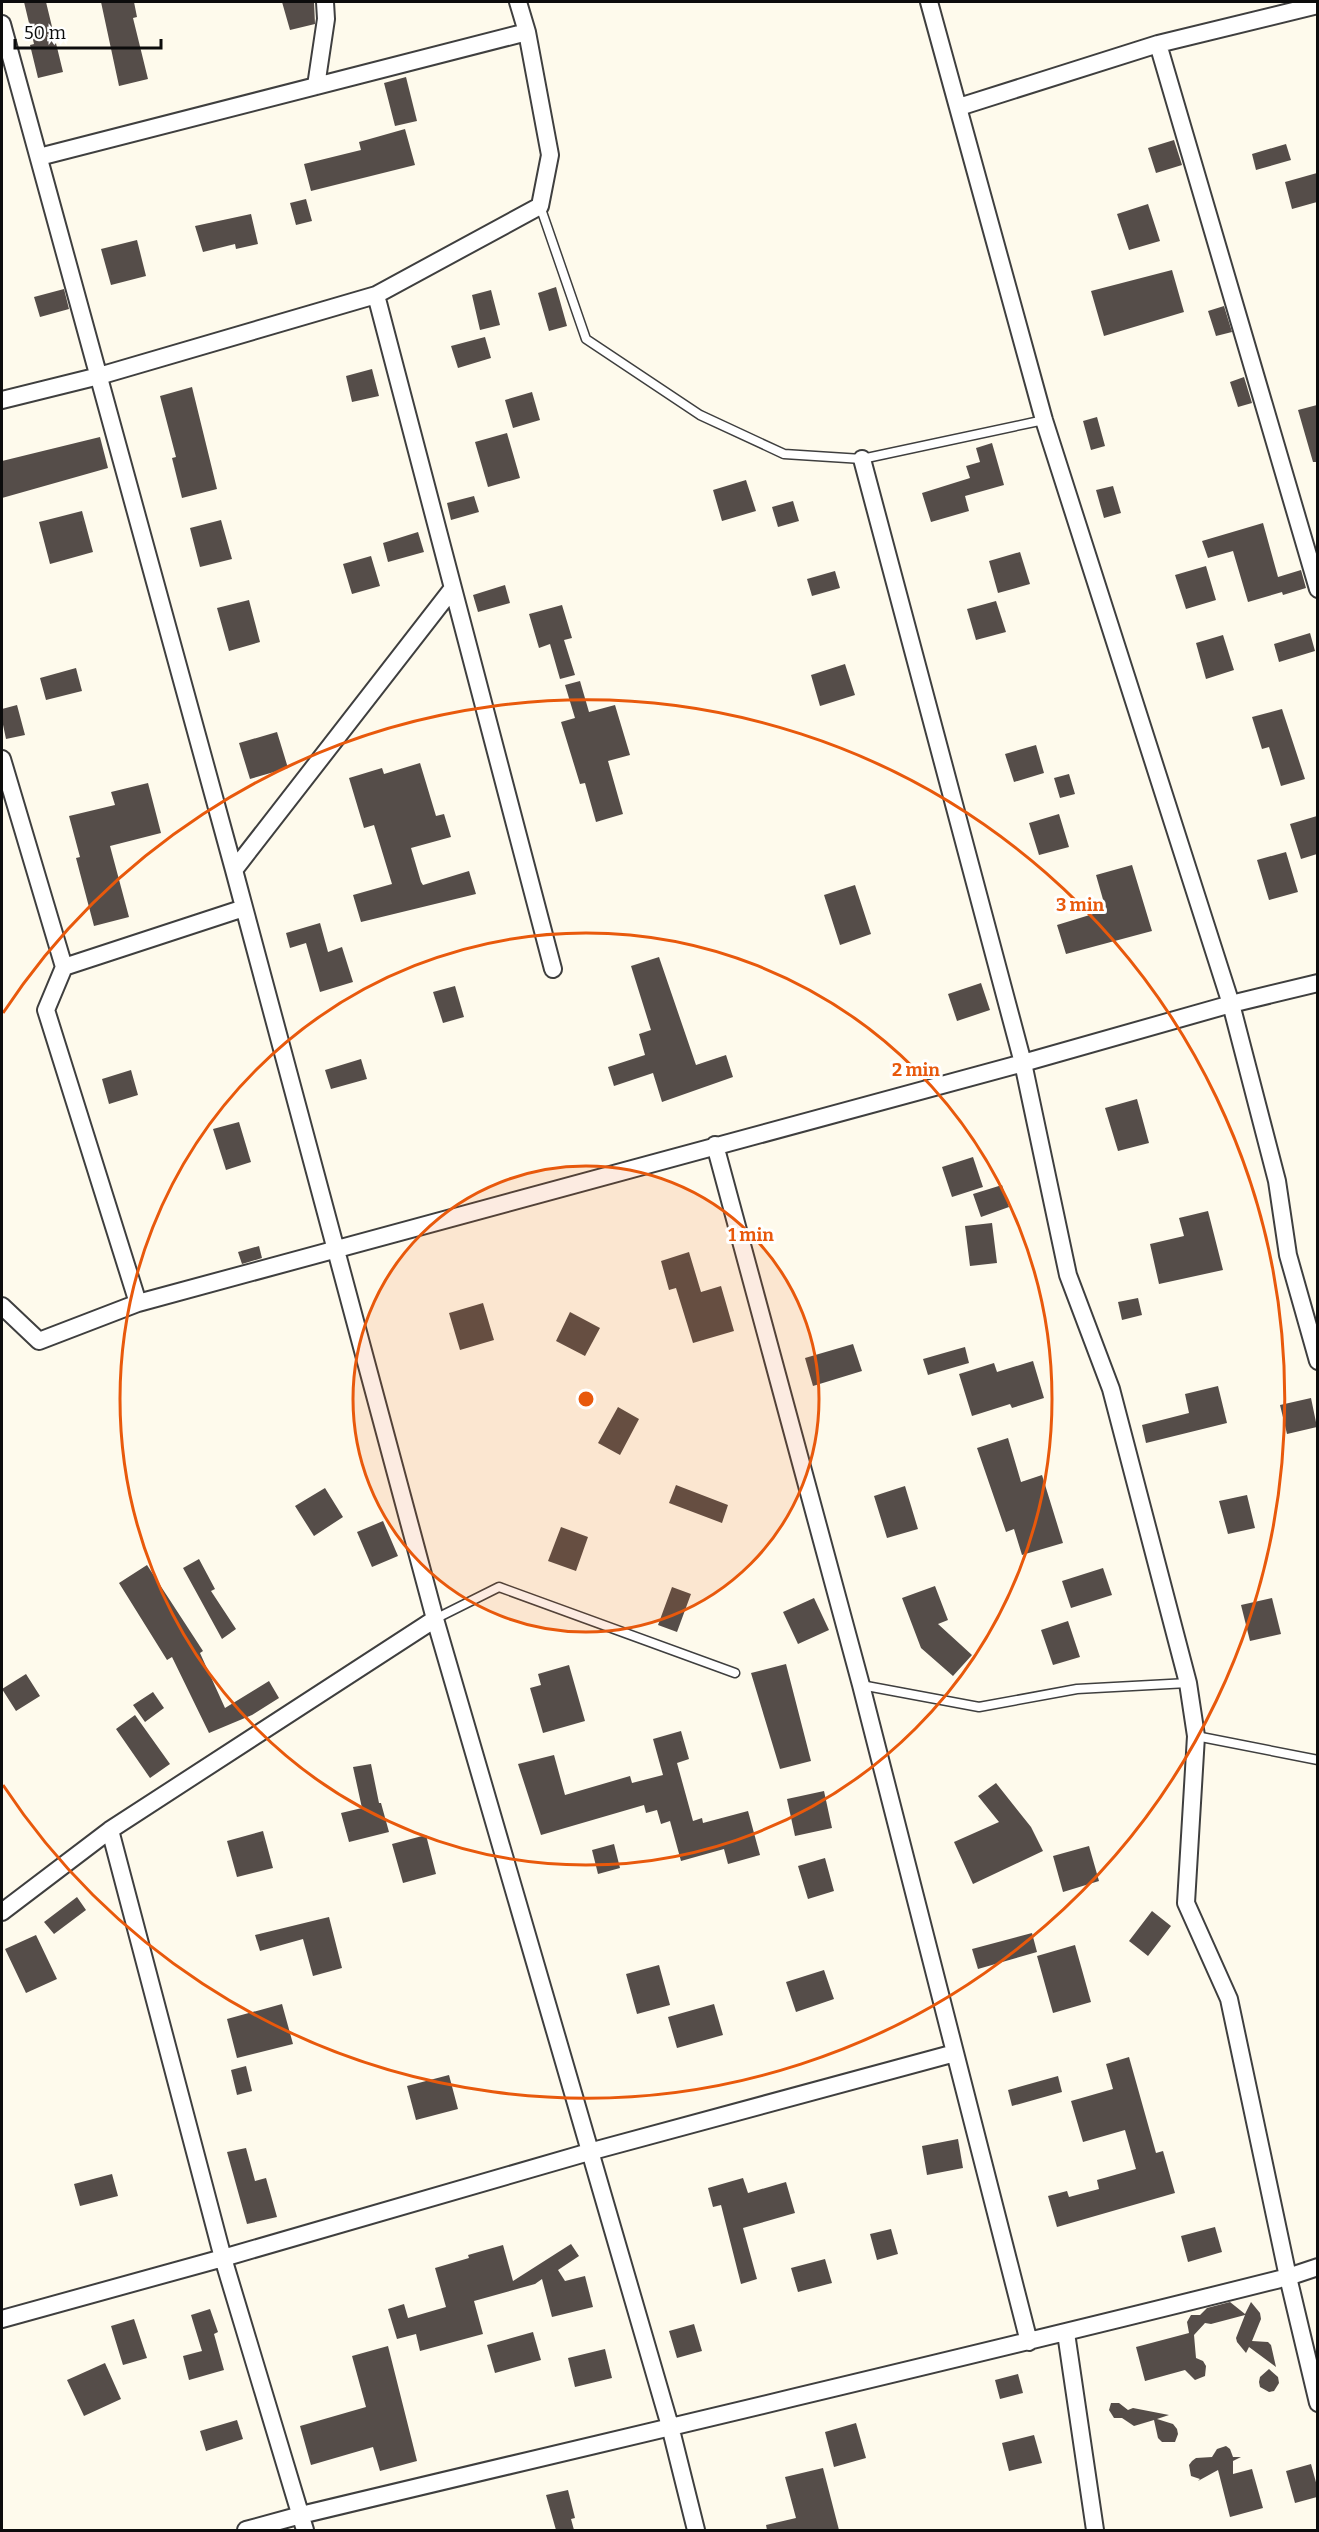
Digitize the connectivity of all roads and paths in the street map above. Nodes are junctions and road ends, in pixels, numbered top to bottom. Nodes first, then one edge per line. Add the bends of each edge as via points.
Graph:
1 (325, 2) edge
2 (518, 2) edge
3 (929, 2) edge
4 (1317, 5) edge
5 (2, 24) edge
6 (527, 32) junction
7 (1158, 44) junction
8 (316, 86) junction
9 (959, 107) junction
10 (39, 157) junction
11 (540, 206) junction
12 (376, 295) junction
13 (99, 376) junction
14 (2, 400) edge
15 (1044, 420) junction
16 (862, 459) junction
17 (453, 588) junction
18 (1317, 590) edge
19 (2, 759) edge
20 (234, 870) junction
21 (244, 909) junction
22 (64, 967) junction
23 (553, 969) dead end
24 (1317, 983) edge
25 (1231, 1004) junction
26 (1023, 1063) junction
27 (715, 1145) junction
28 (336, 1251) junction
29 (138, 1303) junction
30 (2, 1306) edge
31 (1317, 1361) edge
32 (435, 1619) junction
33 (735, 1673) dead end
34 (1188, 1683) junction
35 (861, 1685) junction
36 (1196, 1736) junction
37 (1317, 1760) edge
38 (110, 1830) junction
39 (2, 1911) edge
40 (955, 2053) junction
41 (589, 2152) junction
42 (223, 2258) junction
43 (1317, 2267) edge
44 (1288, 2277) junction
45 (2, 2319) edge
46 (1066, 2333) junction
47 (1029, 2342) junction
48 (1317, 2403) edge
49 (670, 2426) junction
50 (303, 2523) edge
51 (246, 2530) edge
52 (696, 2530) edge
53 (1095, 2530) edge

1 - 8 street
2 - 6 street
3 - 9 street
4 - 7 street
5 - 10 street
6 - 8 street
6 - 11 street via 549,155
7 - 9 street
7 - 18 street
8 - 10 street
9 - 15 street
10 - 13 street
11 - 12 street
11 - 16 lane via 586,339 700,415 784,454
12 - 13 street
12 - 17 street
13 - 14 street
13 - 20 street
15 - 16 lane
15 - 25 street
16 - 26 street
17 - 20 street
17 - 23 street
19 - 22 street
20 - 21 street
21 - 22 street
21 - 28 street
22 - 29 street via 46,1010
24 - 25 street
25 - 26 street
25 - 31 street via 1276,1181 1288,1255
26 - 27 street
26 - 34 street via 1068,1275 1111,1389
27 - 28 street
27 - 35 street
28 - 29 street
28 - 32 street
29 - 30 street via 39,1341
32 - 33 lane via 499,1587
32 - 38 street
32 - 41 street
34 - 35 lane via 1077,1689 979,1707
34 - 36 street
35 - 40 street
36 - 37 lane
36 - 44 street via 1186,1903 1229,1999
38 - 39 street
38 - 42 street
40 - 41 street
40 - 47 street
41 - 42 street
41 - 49 street
42 - 45 street
42 - 50 street
43 - 44 street
44 - 46 street
44 - 48 street
46 - 47 street
46 - 53 street
47 - 49 street
49 - 50 street
49 - 52 street
50 - 51 street

